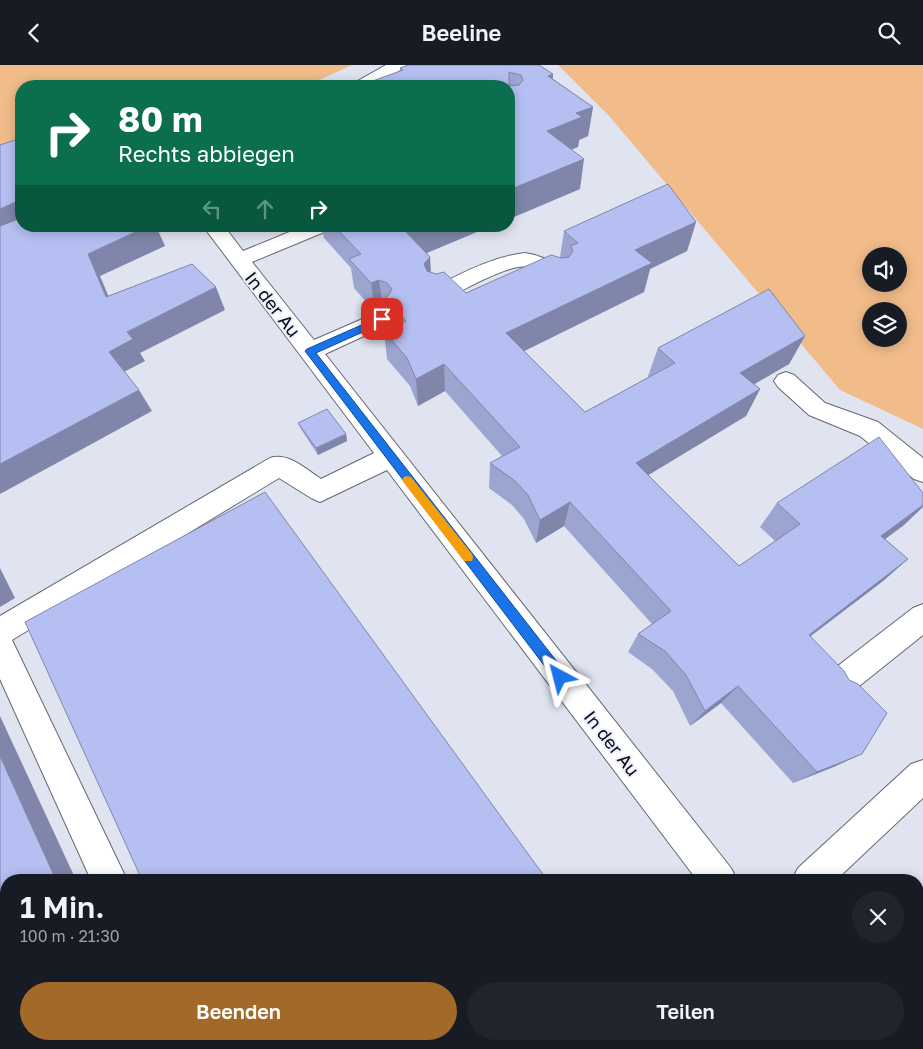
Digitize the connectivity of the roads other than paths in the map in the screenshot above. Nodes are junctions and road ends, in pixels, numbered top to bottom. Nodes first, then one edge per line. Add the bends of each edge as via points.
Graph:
1 (398, 65) edge
2 (371, 80) edge
3 (217, 232) edge
4 (307, 232) edge
5 (238, 260) junction
6 (557, 279) edge
7 (438, 294) edge
8 (382, 319) edge
9 (310, 351) junction
10 (786, 381) edge
11 (390, 457) junction
12 (923, 472) edge
13 (923, 617) edge
14 (0, 633) edge
15 (0, 646) edge
16 (837, 685) edge
17 (923, 776) edge
18 (106, 874) edge
19 (714, 874) edge
20 (817, 874) edge

1 - 2 street
3 - 5 street, In der Au
4 - 5 street
5 - 9 street, In der Au
6 - 7 street via 539,264 526,259 509,262
8 - 9 street
9 - 11 street, In der Au
10 - 12 street via 817,409 869,429
11 - 14 street via 320,491 279,465
11 - 19 street, In der Au
13 - 16 street
15 - 18 street
17 - 20 street

